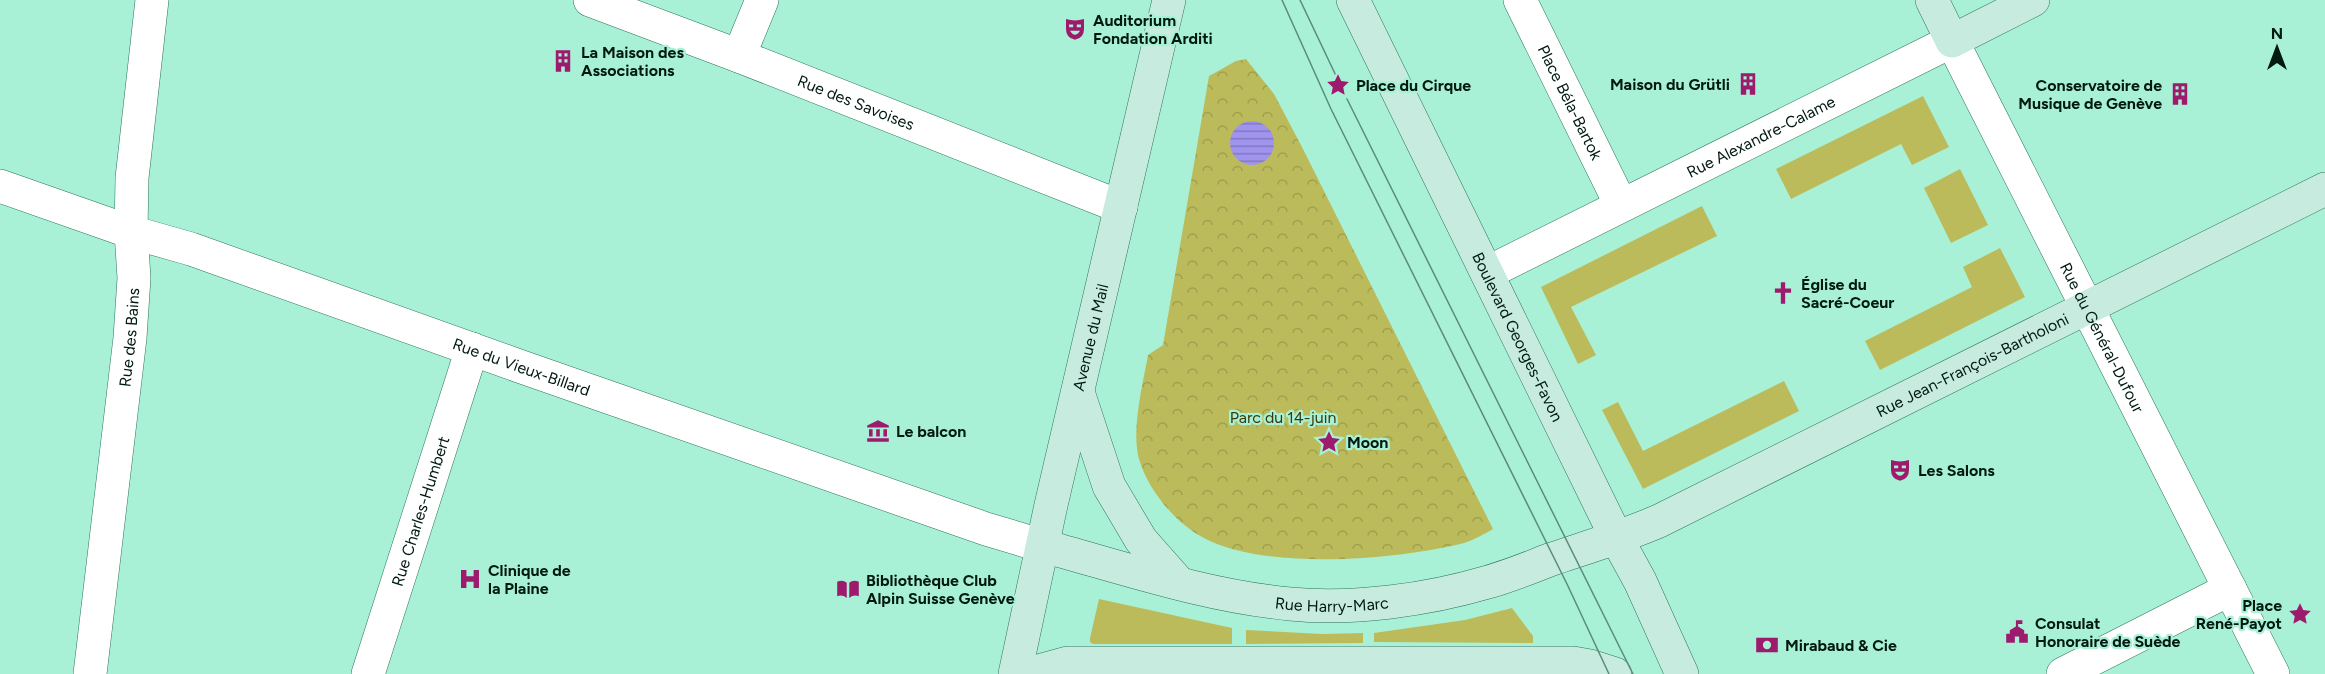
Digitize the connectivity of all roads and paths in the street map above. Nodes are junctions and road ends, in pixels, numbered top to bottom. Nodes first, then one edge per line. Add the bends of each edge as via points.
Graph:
1 (152, 0) edge
2 (590, 0) edge
3 (762, 0) edge
4 (1169, 0) edge
5 (1353, 0) edge
6 (1520, 0) edge
7 (1932, 0) edge
8 (2033, 0) edge
9 (1952, 41) junction
10 (739, 56) junction
11 (0, 186) edge
12 (2325, 189) edge
13 (1621, 205) junction
14 (1121, 207) junction
15 (131, 232) junction
16 (1487, 273) junction
17 (2086, 307) junction
18 (472, 349) junction
19 (1078, 392) junction
20 (1617, 539) junction
21 (1042, 546) junction
22 (1179, 583) junction
23 (2230, 589) junction
24 (90, 674) edge
25 (368, 674) edge
26 (1015, 674) edge
27 (1028, 674) edge
28 (1615, 674) edge
29 (1682, 674) edge
30 (2063, 674) edge
31 (2273, 674) edge

1 - 15 street, Rue des Bains via 133,157
2 - 10 street, Rue des Savoises
3 - 10 street
4 - 14 main road, Avenue du Mail
5 - 16 main road, Boulevard Georges-Favon
6 - 13 street, Place Béla-Bartok
7 - 9 main road, Rue du Général-Dufour
8 - 9 main road, Rue Alexandre-Calame
9 - 13 street, Rue Alexandre-Calame
9 - 17 street, Rue du Général-Dufour
10 - 14 street, Rue des Savoises
11 - 15 street, Rue du Vieux-Billard
12 - 17 main road, Rue Jean-François-Bartholoni
13 - 16 street, Rue Alexandre-Calame
14 - 19 main road, Avenue du Mail
15 - 18 street, Rue du Vieux-Billard via 191,249
15 - 24 street, Rue des Bains via 134,278 130,338
16 - 20 main road, Boulevard Georges-Favon
17 - 20 main road, Rue Jean-François-Bartholoni
17 - 23 street, Rue du Général-Dufour
18 - 21 street, Rue du Vieux-Billard
18 - 25 street, Rue Charles-Humbert
19 - 21 main road, Avenue du Mail
19 - 22 main road via 1109,486 1141,540
20 - 22 main road, Rue Harry-Marc via 1490,582 1397,601 1292,604
20 - 29 main road, Boulevard Georges-Favon
21 - 22 main road, Rue Harry-Marc
21 - 26 main road, Avenue du Mail
23 - 30 street
23 - 31 street, Rue du Général-Dufour
27 - 28 main road via 1068,663 1573,663

